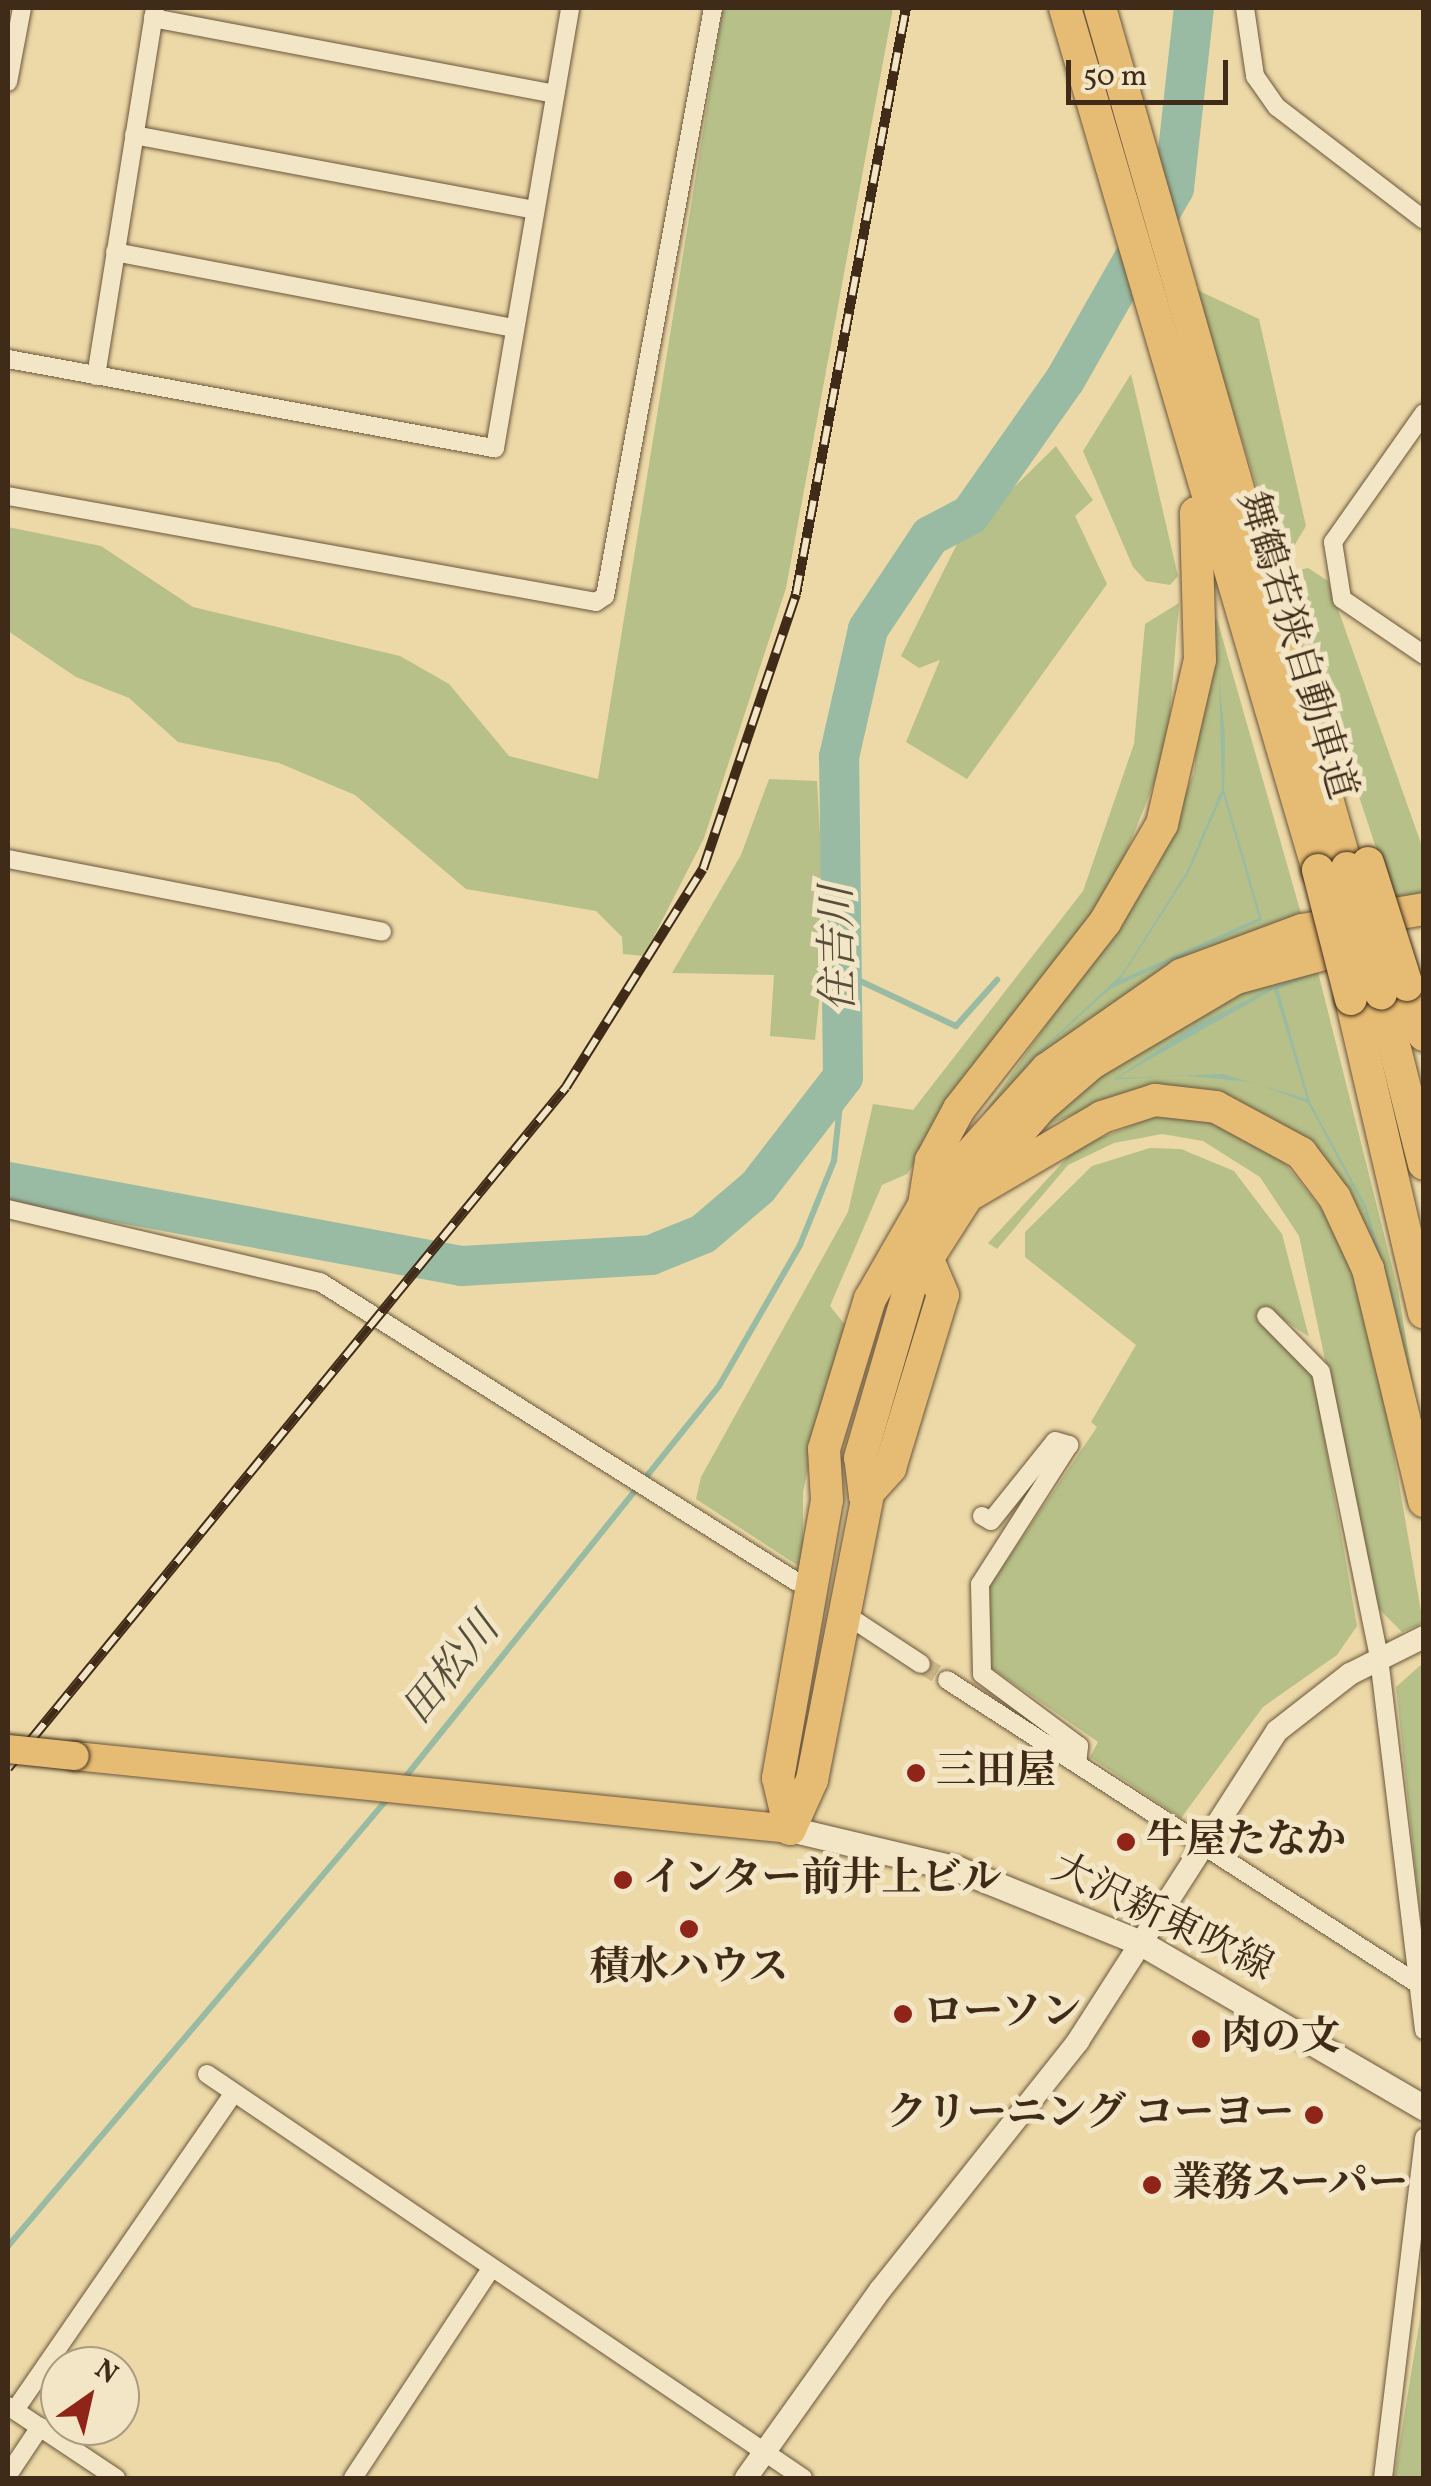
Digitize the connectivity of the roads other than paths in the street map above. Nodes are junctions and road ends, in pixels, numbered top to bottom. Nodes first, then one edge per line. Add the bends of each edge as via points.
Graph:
1 (22, 8) edge
2 (570, 8) edge
3 (713, 8) edge
4 (1065, 8) edge
5 (1100, 8) edge
6 (1245, 8) edge
7 (154, 13) edge
8 (8, 82) edge
9 (555, 94) junction
10 (134, 135) junction
11 (534, 210) junction
12 (1424, 220) edge
13 (115, 252) junction
14 (514, 328) junction
15 (8, 359) edge
16 (96, 376) junction
17 (1424, 413) edge
18 (1191, 449) junction
19 (8, 496) edge
20 (1424, 656) edge
21 (8, 860) edge
22 (1344, 867) junction
23 (1424, 909) edge
24 (382, 932) dead end
25 (1424, 932) edge
26 (1380, 992) junction
27 (1424, 1035) edge
28 (1424, 1164) edge
29 (971, 1194) junction
30 (924, 1205) junction
31 (8, 1209) edge
32 (1424, 1314) edge
33 (1266, 1316) dead end
34 (1424, 1501) edge
35 (982, 1516) dead end
36 (798, 1582) dead end
37 (854, 1620) dead end
38 (1424, 1637) edge
39 (1380, 1658) junction
40 (921, 1664) tunnel mouth
41 (947, 1680) tunnel mouth
42 (8, 1749) edge
43 (1076, 1764) junction
44 (790, 1828) junction
45 (1202, 1844) junction
46 (1141, 1943) junction
47 (1423, 1988) edge
48 (1424, 2030) edge
49 (207, 2074) dead end
50 (234, 2093) junction
51 (1424, 2108) edge
52 (1424, 2138) edge
53 (490, 2270) junction
54 (11, 2408) edge
55 (40, 2427) joint
56 (68, 2446) edge
57 (763, 2452) junction
58 (8, 2475) edge
59 (116, 2478) edge
60 (353, 2478) edge
61 (746, 2478) edge
62 (803, 2478) edge
63 (1383, 2478) edge

1 - 8 street
2 - 9 street
3 - 19 street via 606,596 596,602
4 - 18 highway, 舞鶴若狭自動車道
5 - 22 highway, 舞鶴若狭自動車道
6 - 12 street via 1255,76 1277,107
7 - 9 street
7 - 10 street
9 - 11 street
10 - 11 street
10 - 13 street
11 - 14 street
13 - 14 street
13 - 16 street
14 - 16 street via 496,448
15 - 16 street
17 - 20 street via 1333,542 1342,600
18 - 22 highway, 舞鶴若狭自動車道
18 - 30 highway via 1200,660 1162,824 1074,965 959,1108 931,1160
21 - 24 street
22 - 26 highway, 舞鶴若狭自動車道, bridge
22 - 26 highway, bridge
23 - 30 highway via 1302,930 1152,992 1047,1069
25 - 29 highway via 1302,956 1171,1012 1041,1107
26 - 27 highway
26 - 28 highway, 舞鶴若狭自動車道
26 - 32 highway, 舞鶴若狭自動車道
29 - 34 highway via 1102,1117 1155,1100 1216,1107 1301,1153 1335,1198 1368,1269
29 - 44 highway via 930,1264 865,1496 812,1780
30 - 44 highway via 870,1299 824,1449 827,1500 778,1778
31 - 36 street via 320,1282
33 - 39 street via 1321,1372
35 - 43 street via 991,1521 1055,1440 1069,1445 980,1584 982,1674 1078,1746
37 - 40 street
38 - 39 street
39 - 45 street via 1277,1731
39 - 47 street
41 - 43 street
42 - 44 main road, bridge
43 - 45 street
44 - 46 main road, 大沢新東吹線 via 958,1870
45 - 46 street
45 - 47 street
46 - 51 main road, 大沢新東吹線
46 - 57 street via 1078,2041
47 - 48 street
49 - 50 street
50 - 53 street
50 - 54 street
52 - 63 street
53 - 57 street
53 - 60 street
54 - 55 street
55 - 58 street
56 - 59 street
57 - 61 street
57 - 62 street

